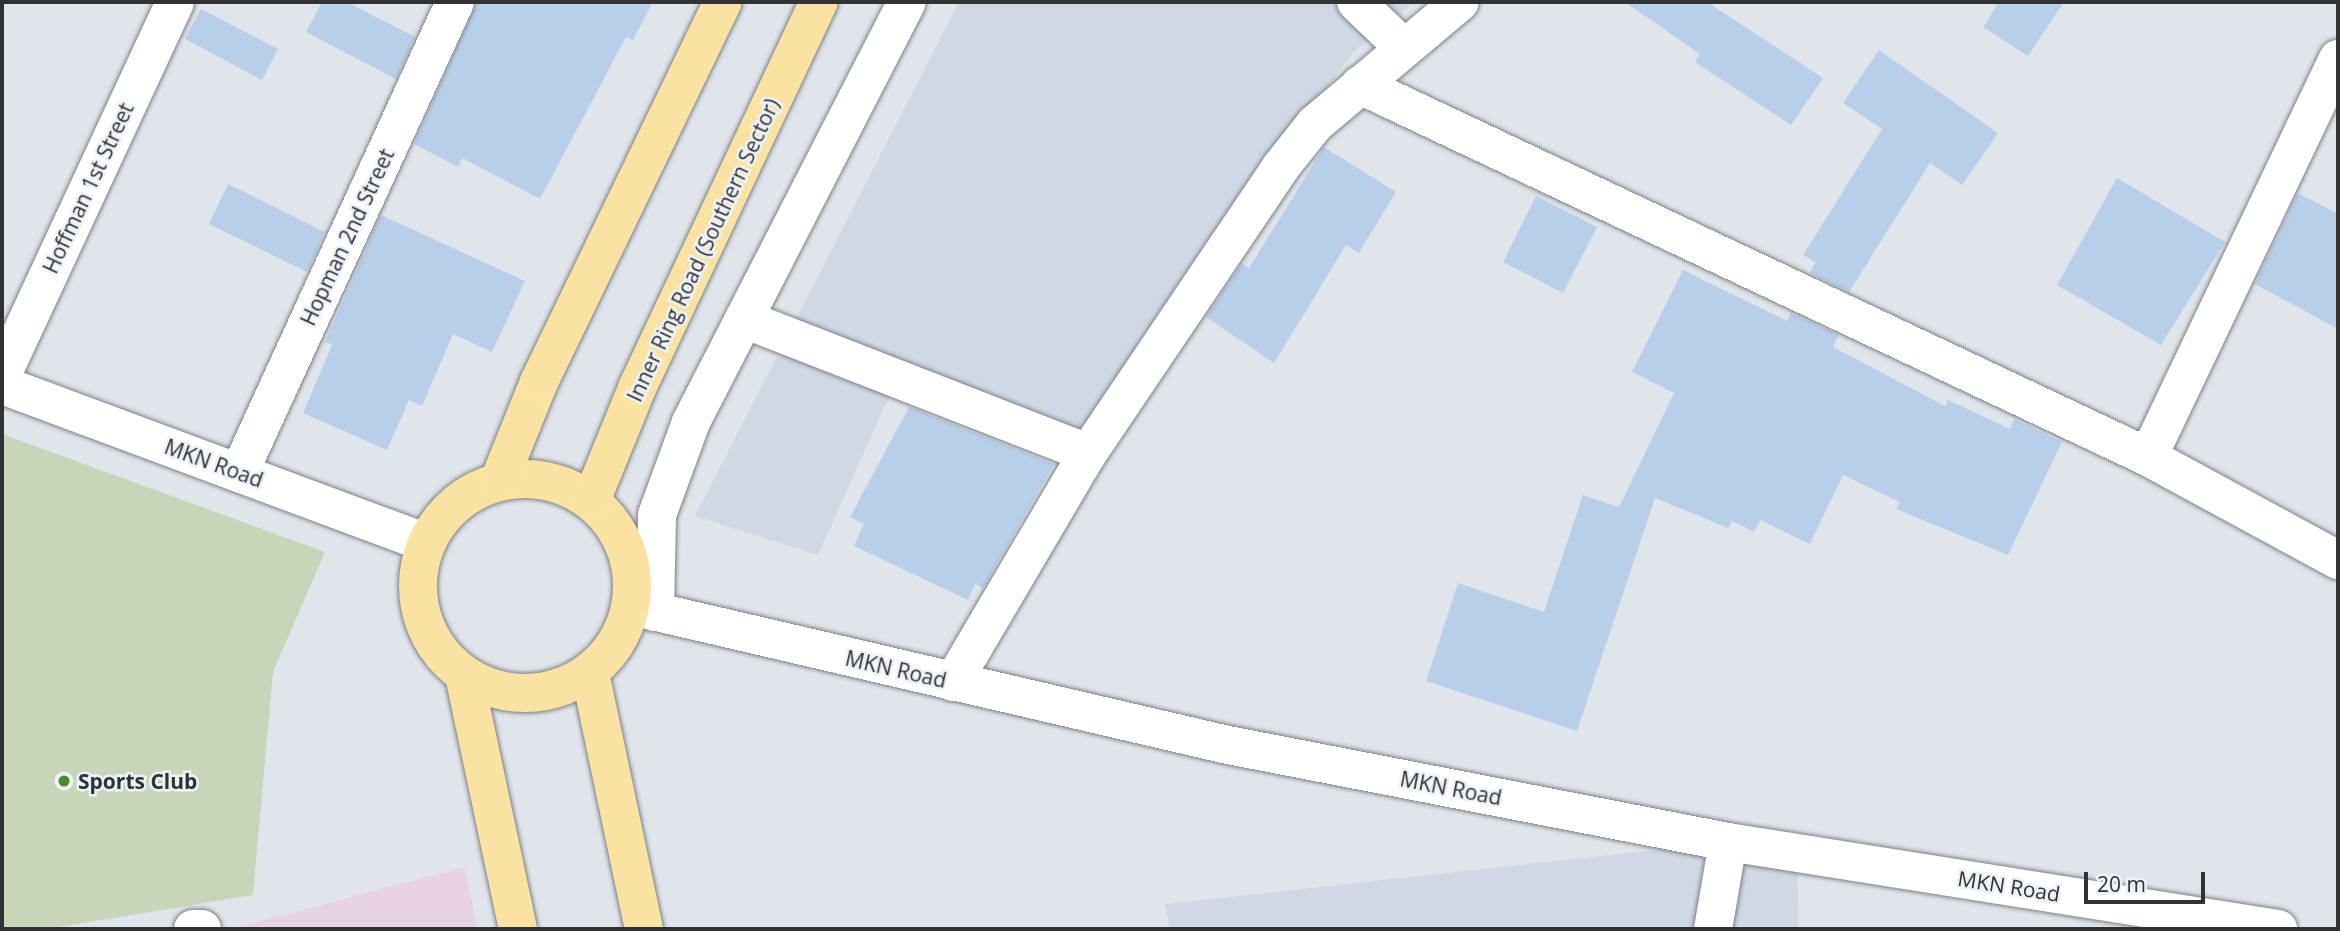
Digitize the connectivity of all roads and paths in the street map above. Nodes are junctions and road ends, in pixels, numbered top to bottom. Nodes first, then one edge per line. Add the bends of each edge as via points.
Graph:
1 (175, 2) edge
2 (454, 2) edge
3 (723, 2) edge
4 (820, 2) edge
5 (907, 2) edge
6 (1356, 2) edge
7 (1460, 2) edge
8 (1404, 48) junction
9 (2338, 59) edge
10 (1360, 85) junction
11 (744, 319) junction
12 (2, 375) edge
13 (2, 385) edge
14 (1088, 453) junction
15 (2148, 457) junction
16 (239, 473) junction
17 (499, 481) junction
18 (591, 501) junction
19 (425, 542) junction
20 (2338, 560) edge
21 (643, 609) junction
22 (590, 673) junction
23 (464, 675) junction
24 (953, 682) junction
25 (1728, 842) junction
26 (193, 929) edge
27 (202, 929) edge
28 (518, 929) edge
29 (644, 929) edge
30 (1713, 929) edge
31 (2278, 929) edge

1 - 12 street, Hoffman 1st Street
2 - 16 street, Hopman 2nd Street
3 - 17 main road via 539,382
4 - 18 main road, Inner Ring Road (Southern Sector) via 638,386
5 - 11 street
6 - 8 street
7 - 8 street
8 - 10 street
9 - 15 street
10 - 14 street via 1279,168
10 - 15 street
11 - 14 street
11 - 21 street via 691,422 657,515
13 - 16 street, MKN Road
14 - 24 street
15 - 20 street
16 - 19 street, MKN Road
17 - 18 main road via 548,481
17 - 19 main road via 457,502
18 - 21 main road via 620,534
19 - 23 main road via 418,606 433,643
21 - 22 main road
21 - 24 street, MKN Road
22 - 23 main road via 537,692 504,692
22 - 29 main road
23 - 28 main road
24 - 25 street, MKN Road via 1228,745
25 - 30 street
25 - 31 street, MKN Road
26 - 27 street

